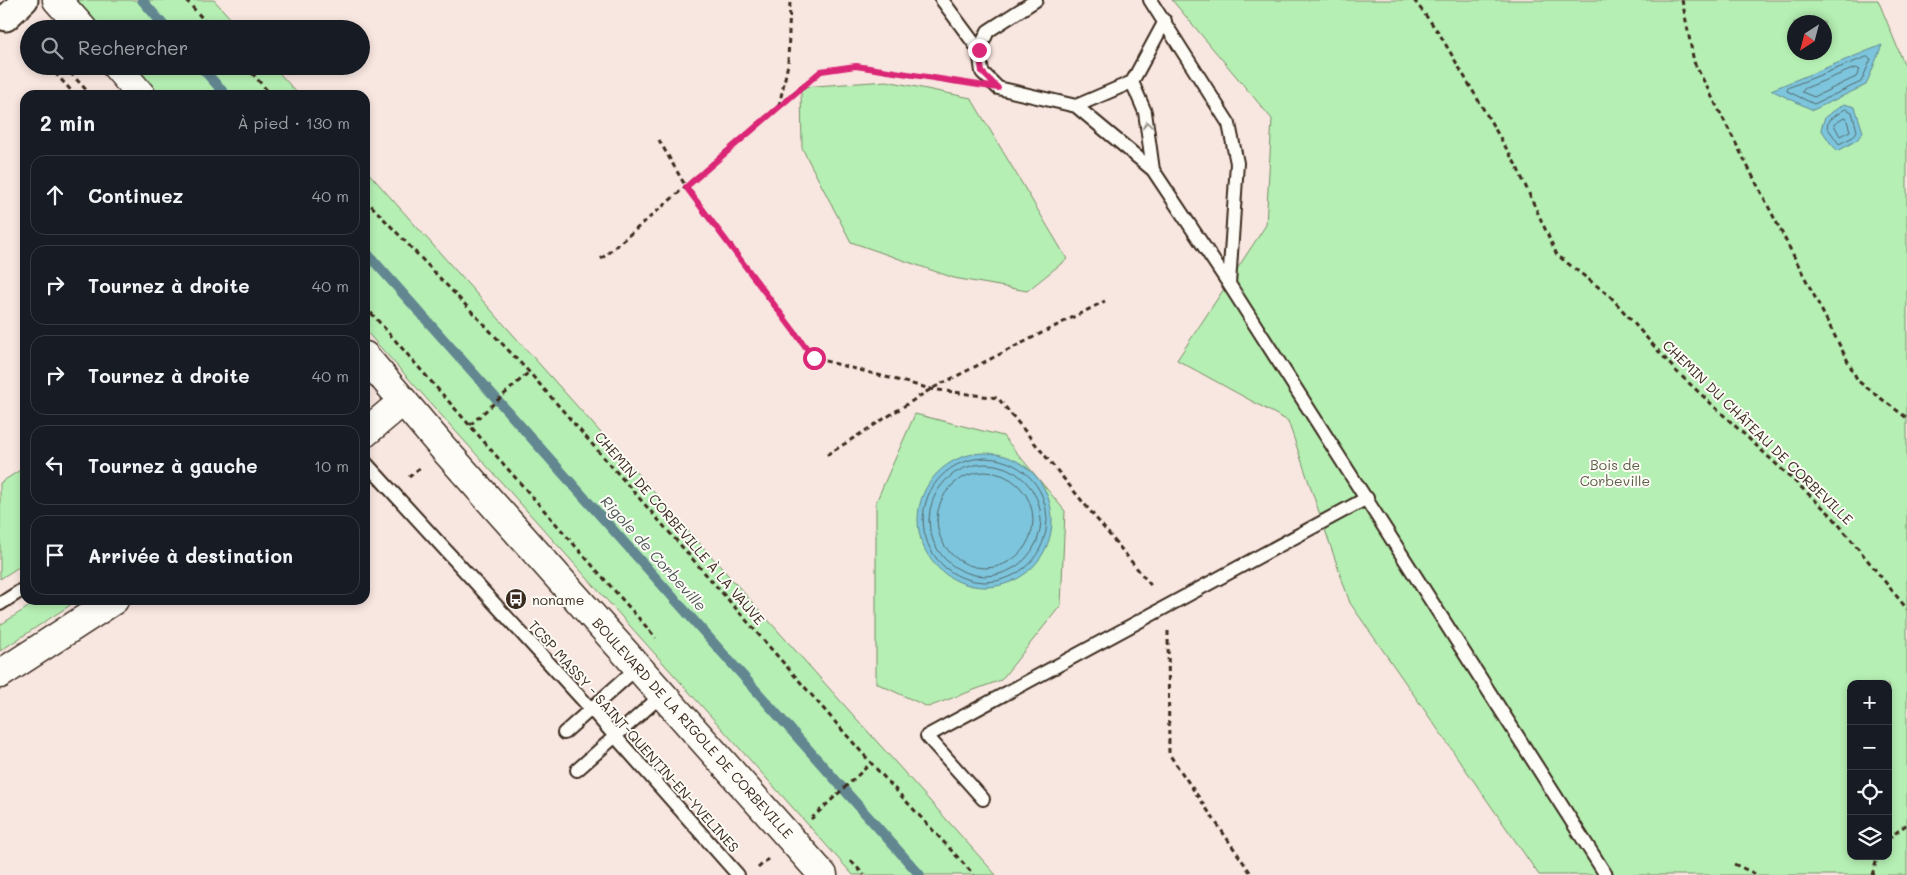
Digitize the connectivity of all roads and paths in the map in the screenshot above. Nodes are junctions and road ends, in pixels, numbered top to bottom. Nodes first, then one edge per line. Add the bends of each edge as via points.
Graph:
1 (25, 0) edge
2 (57, 0) edge
3 (186, 0) edge
4 (790, 0) edge
5 (942, 0) edge
6 (1036, 0) edge
7 (1150, 0) edge
8 (1414, 0) edge
9 (1682, 0) edge
10 (6, 18) dead end
11 (76, 20) edge
12 (204, 20) edge
13 (1165, 22) junction
14 (979, 50) junction
15 (57, 75) edge
16 (72, 75) edge
17 (124, 75) edge
18 (254, 75) edge
19 (1132, 82) junction
20 (998, 88) junction
21 (71, 90) edge
22 (86, 90) edge
23 (137, 90) edge
24 (268, 90) edge
25 (1076, 106) junction
26 (778, 107) junction
27 (659, 140) dead end
28 (1153, 170) junction
29 (686, 187) junction
30 (370, 204) edge
31 (601, 259) dead end
32 (1229, 284) junction
33 (1105, 301) dead end
34 (370, 312) edge
35 (370, 362) edge
36 (529, 372) junction
37 (931, 389) junction
38 (403, 401) junction
39 (490, 408) dead end
40 (1907, 418) edge
41 (470, 425) dead end
42 (370, 429) edge
43 (827, 456) dead end
44 (370, 467) edge
45 (1367, 498) junction
46 (20, 591) edge
47 (0, 604) edge
48 (106, 605) edge
49 (1168, 607) junction
50 (1907, 609) edge
51 (638, 667) junction
52 (0, 674) edge
53 (663, 694) junction
54 (591, 709) junction
55 (564, 733) dead end
56 (615, 736) junction
57 (871, 763) junction
58 (577, 770) dead end
59 (983, 799) dead end
60 (830, 802) dead end
61 (1907, 824) edge
62 (1892, 836) edge
63 (1877, 860) edge
64 (1734, 864) dead end
65 (738, 875) edge
66 (823, 875) edge
67 (974, 875) edge
68 (1252, 875) edge
69 (1606, 875) edge
70 (1758, 875) edge
71 (1872, 875) edge

1 - 10 street
2 - 11 main road
3 - 12 path
4 - 26 path via 788,64
5 - 14 lane
6 - 14 lane via 988,31
7 - 13 lane
8 - 50 path, CHEMIN DU CHÂTEAU DE CORBEVILLE via 1439,33 1516,166 1557,255 1610,296 1676,371 1831,515
9 - 40 path via 1694,62 1858,381
13 - 19 lane
13 - 32 lane via 1229,124 1237,163
14 - 20 lane via 982,72
15 - 21 path
16 - 22 path
17 - 23 main road
18 - 24 path
19 - 25 lane
28 -> 19 lane via 1145,112
20 - 25 lane
20 - 26 path via 856,66 821,71
25 - 28 lane
26 - 29 path
27 - 29 path
28 - 32 lane
29 - 31 path
29 - 37 path via 814,358
30 - 36 path, CHEMIN DE CORBEVILLE À LA VAUVE
32 - 45 lane
33 - 37 path
34 - 41 path
35 - 38 main road, BOULEVARD DE LA RIGOLE DE CORBEVILLE
36 - 39 path
36 - 57 path, CHEMIN DE CORBEVILLE À LA VAUVE
37 - 43 path
37 - 49 path via 998,398
38 - 42 main road
38 - 51 main road, BOULEVARD DE LA RIGOLE DE CORBEVILLE
44 - 54 lane, TCSP MASSY - SAINT-QUENTIN-EN-YVELINES
45 - 49 lane
45 - 69 lane
46 - 47 lane
48 - 52 main road
49 - 59 lane via 927,736
49 - 68 path via 1170,754
51 - 53 main road, BOULEVARD DE LA RIGOLE DE CORBEVILLE
51 - 54 lane
53 - 56 lane
53 - 66 main road, BOULEVARD DE LA RIGOLE DE CORBEVILLE
54 - 55 lane
54 - 56 lane, TCSP MASSY - SAINT-QUENTIN-EN-YVELINES
56 - 58 lane
56 - 65 lane, TCSP MASSY - SAINT-QUENTIN-EN-YVELINES
57 - 60 path
57 - 67 path, CHEMIN DE CORBEVILLE À LA VAUVE
61 - 62 path
63 - 71 path
64 - 70 path

